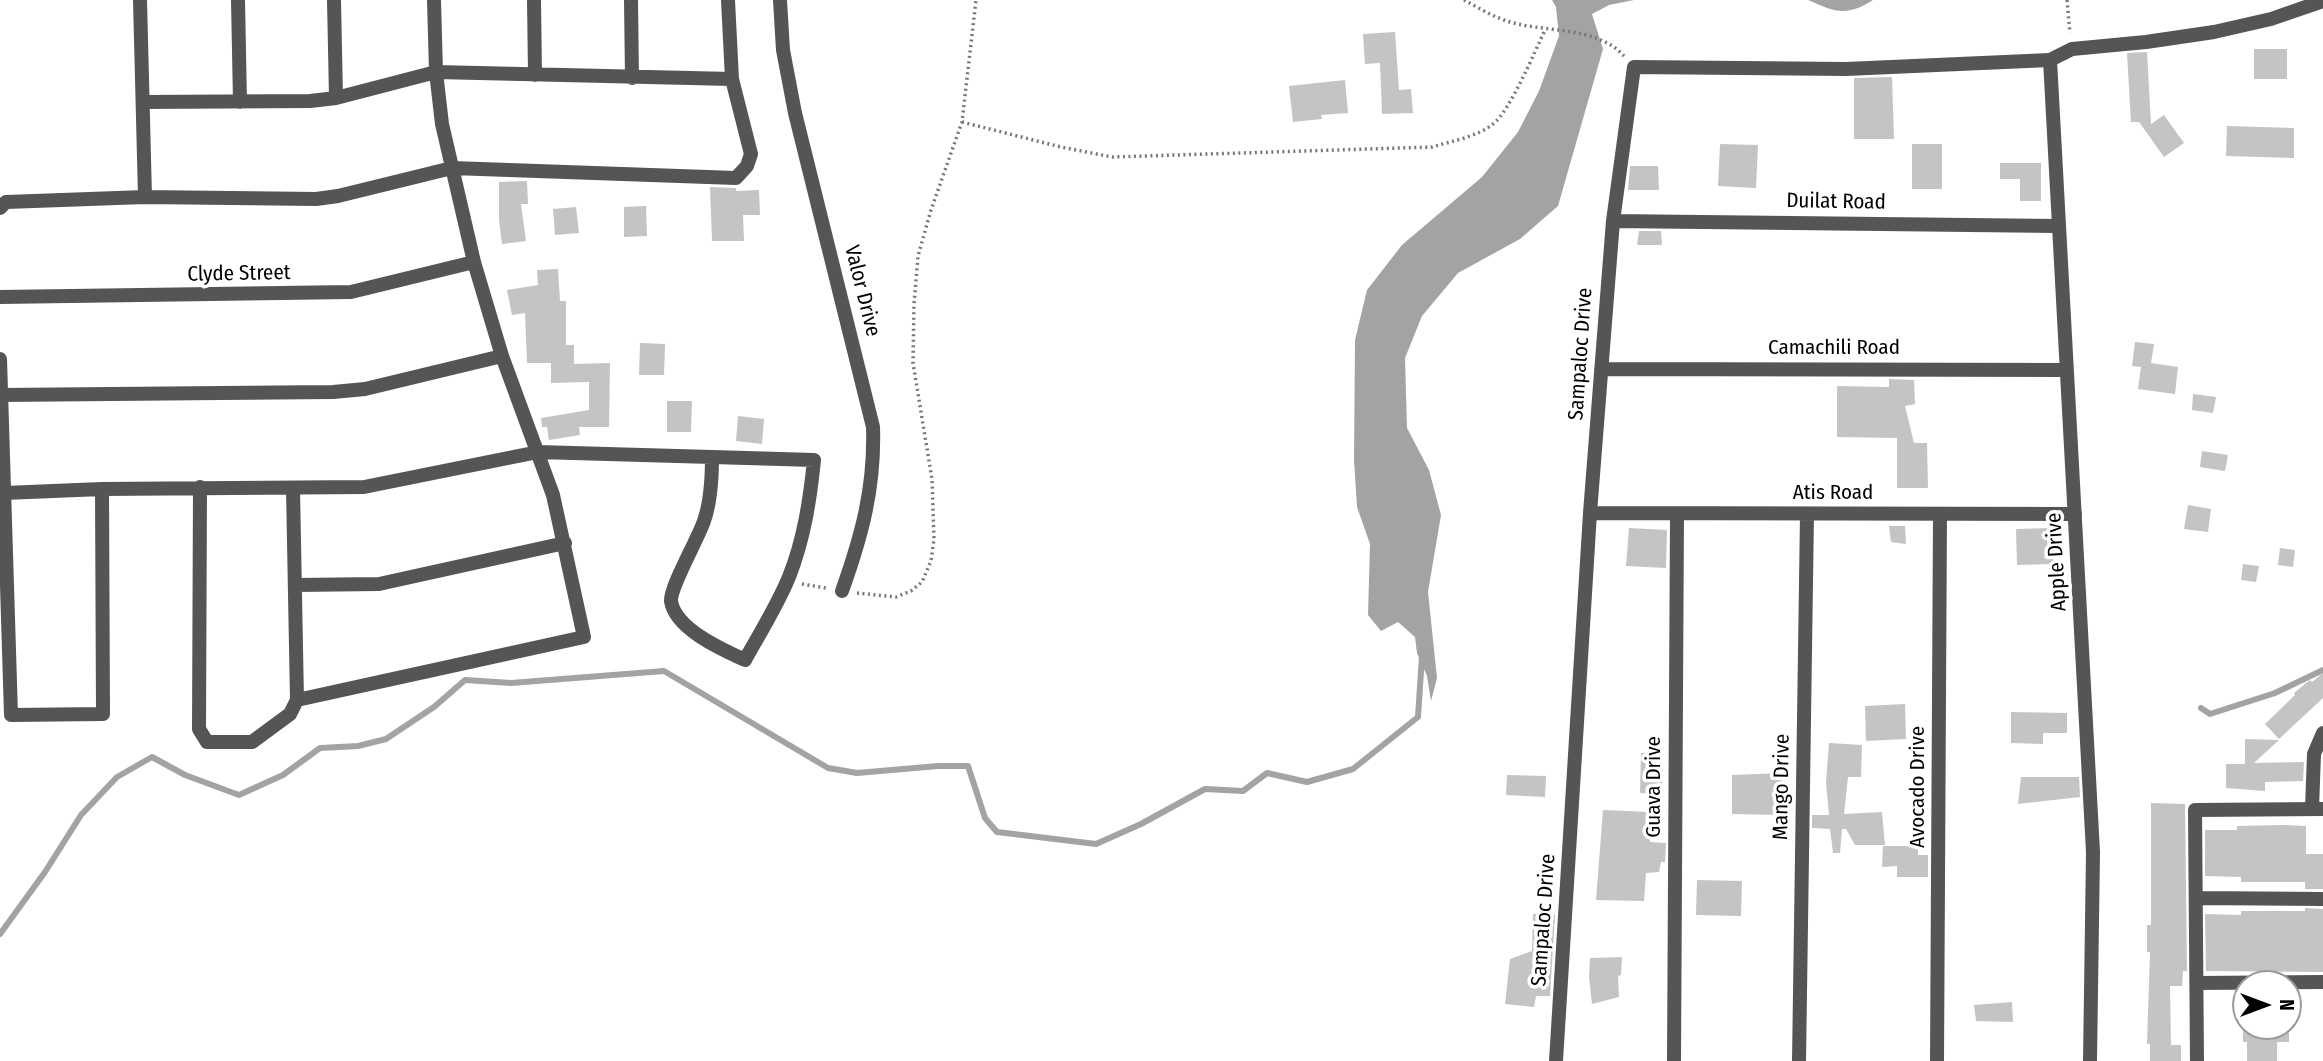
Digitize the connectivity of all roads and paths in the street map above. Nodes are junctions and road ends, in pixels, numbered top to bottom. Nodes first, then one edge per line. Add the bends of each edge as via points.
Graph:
1 (140, 0) edge
2 (237, 0) edge
3 (334, 0) edge
4 (434, 0) edge
5 (534, 0) edge
6 (631, 0) edge
7 (728, 0) edge
8 (780, 0) edge
9 (976, 0) edge
10 (1464, 0) edge
11 (2067, 0) edge
12 (2323, 1) edge
13 (1545, 30) junction
14 (2071, 49) junction
15 (2050, 60) junction
16 (1634, 67) junction
17 (436, 72) junction
18 (535, 75) junction
19 (632, 78) junction
20 (732, 79) junction
21 (336, 98) junction
22 (143, 102) junction
23 (240, 102) junction
24 (962, 122) junction
25 (452, 168) junction
26 (145, 197) junction
27 (0, 208) edge
28 (1613, 221) junction
29 (2058, 226) junction
30 (474, 262) junction
31 (0, 298) edge
32 (502, 356) junction
33 (0, 359) edge
34 (1601, 369) junction
35 (2066, 370) junction
36 (1, 394) edge
37 (538, 452) junction
38 (712, 457) junction
39 (200, 487) junction
40 (102, 489) junction
41 (293, 489) junction
42 (4, 492) junction
43 (1590, 513) junction
44 (1677, 514) junction
45 (1807, 514) junction
46 (1940, 514) junction
47 (2075, 514) junction
48 (565, 543) junction
49 (788, 580) junction
50 (295, 585) junction
51 (842, 592) junction
52 (297, 700) junction
53 (2323, 733) edge
54 (2317, 809) edge
55 (2196, 898) junction
56 (2323, 899) edge
57 (2197, 982) junction
58 (2323, 982) edge
59 (1556, 1061) edge
60 (1674, 1061) edge
61 (1799, 1061) edge
62 (1937, 1061) edge
63 (2090, 1061) edge
64 (2197, 1061) edge

1 - 22 street
2 - 23 street
3 - 21 street
4 - 17 street
5 - 18 street
6 - 19 street
7 - 20 street
8 - 51 street, Valor Drive via 783,50 795,113 873,427 869,499
9 - 24 path
10 - 13 path via 1504,21
11 - 14 path
12 - 14 street via 2214,32
13 - 16 path via 1585,35 1614,46
13 - 24 path via 1494,124 1432,147 1112,157
14 - 15 street
15 - 16 street via 1846,69
15 - 29 street, Apple Drive
16 - 28 street, Sampaloc Drive
17 - 18 street
17 - 21 street
17 - 25 street
18 - 19 street
19 - 20 street
20 - 25 street via 751,154 736,178
21 - 23 street
22 - 23 street
22 - 26 street
24 - 51 path via 918,256 914,304 913,363 932,479 931,561 922,582 911,592 896,597
25 - 26 street via 338,196
25 - 30 street
26 - 27 street via 6,202
28 - 29 street, Duilat Road
28 - 34 street, Sampaloc Drive
29 - 35 street, Apple Drive
30 - 31 street, Clyde Street via 351,292
30 - 32 street
32 - 36 street via 333,392
32 - 37 street
33 - 36 street
34 - 35 street, Camachili Road
34 - 43 street, Sampaloc Drive
35 - 47 street, Apple Drive
36 - 42 street
37 - 38 street
37 - 41 street via 365,487
37 - 48 street
38 - 49 street via 814,460 801,541
38 - 49 street via 705,519 671,593 677,615 715,647 745,660
39 - 40 street
39 - 41 street
39 - 52 street via 199,729 207,742 252,742 290,714
40 - 42 street
40 - 42 street via 103,715 11,715
41 - 50 street
43 - 44 street, Atis Road
43 - 59 street, Sampaloc Drive
44 - 45 street, Atis Road
44 - 60 street, Guava Drive
45 - 46 street, Atis Road
45 - 61 street, Mango Drive
46 - 47 street, Atis Road
46 - 62 street, Avocado Drive
47 - 63 street, Apple Drive via 2093,852
48 - 50 street via 379,584
48 - 52 street via 584,637
49 - 51 path
50 - 52 street
53 - 54 street via 2314,754
54 - 55 street via 2195,810
55 - 56 street
55 - 57 street
57 - 58 street
57 - 64 street

